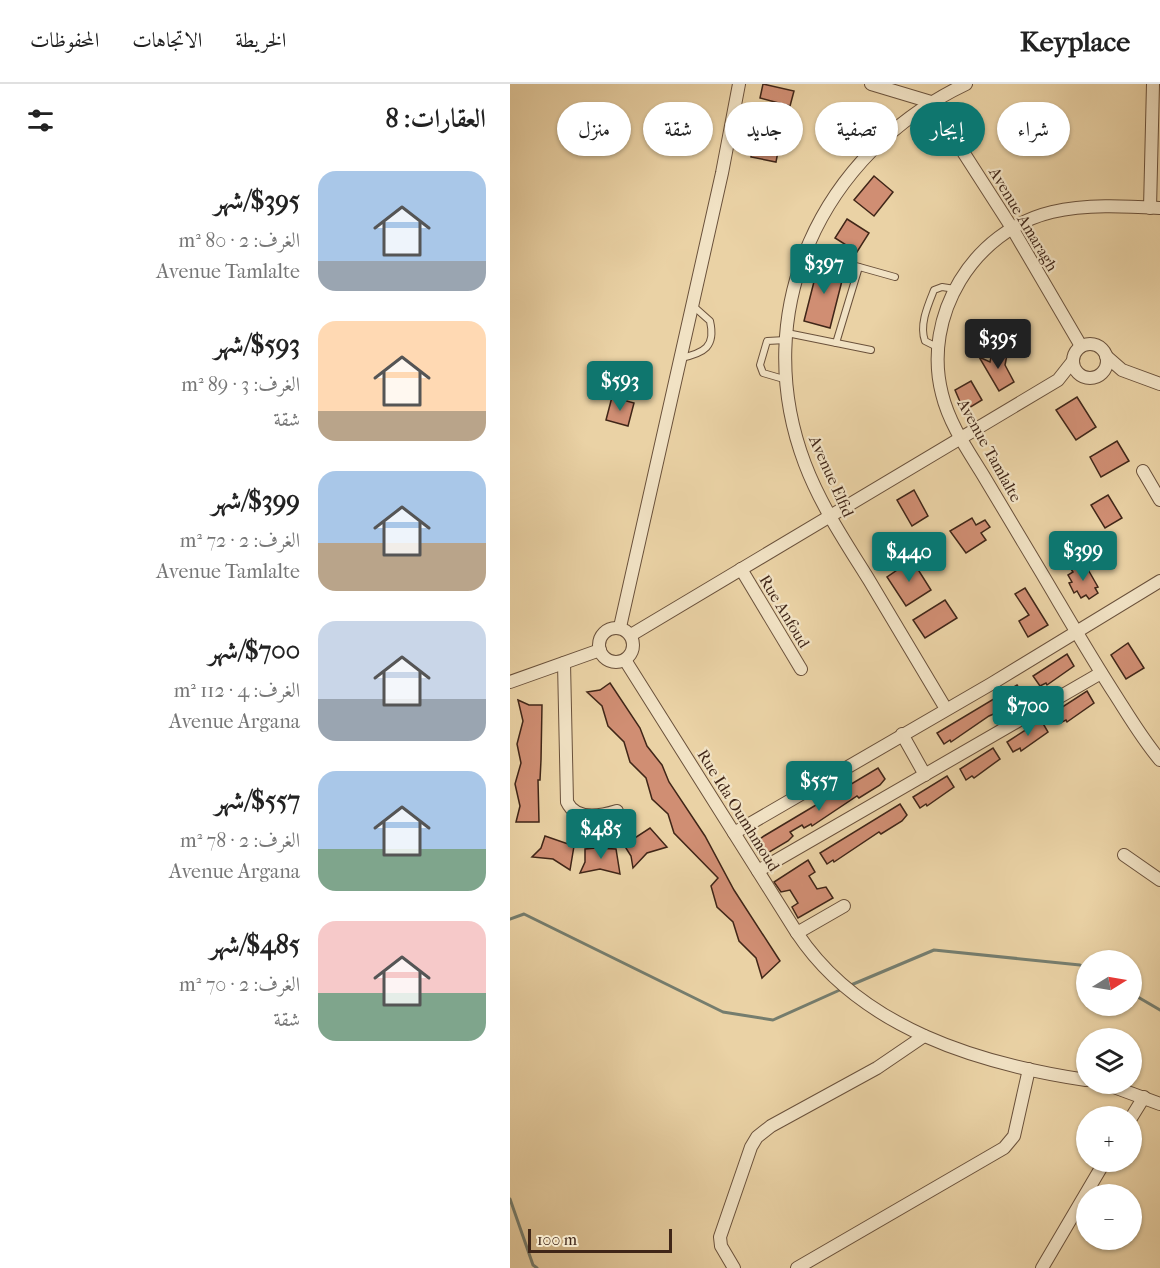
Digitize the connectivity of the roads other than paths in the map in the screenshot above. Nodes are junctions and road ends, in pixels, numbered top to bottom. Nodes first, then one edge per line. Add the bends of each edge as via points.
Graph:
1 (739, 84) edge
2 (871, 84) edge
3 (966, 84) edge
4 (1153, 84) edge
5 (931, 102) joint
6 (910, 117) edge
7 (966, 156) edge
8 (1155, 208) edge
9 (1012, 228) junction
10 (805, 252) junction
11 (859, 267) junction
12 (895, 277) dead end
13 (955, 289) junction
14 (692, 305) junction
15 (786, 337) junction
16 (836, 343) junction
17 (1081, 346) junction
18 (939, 348) junction
19 (871, 350) dead end
20 (1106, 356) junction
21 (680, 358) junction
22 (1073, 361) junction
23 (1122, 370) junction
24 (1101, 373) junction
25 (1082, 375) junction
26 (787, 380) junction
27 (1058, 380) junction
28 (1160, 384) edge
29 (961, 439) junction
30 (1143, 471) dead end
31 (1160, 500) edge
32 (830, 517) junction
33 (741, 569) junction
34 (1160, 581) edge
35 (620, 627) junction
36 (1076, 632) junction
37 (632, 635) junction
38 (600, 650) junction
39 (625, 660) junction
40 (564, 663) junction
41 (801, 669) dead end
42 (1101, 673) junction
43 (510, 682) edge
44 (946, 709) junction
45 (902, 734) junction
46 (1160, 760) edge
47 (925, 775) junction
48 (617, 811) dead end
49 (734, 833) junction
50 (1124, 855) dead end
51 (758, 871) junction
52 (1160, 880) edge
53 (844, 906) dead end
54 (797, 933) junction
55 (924, 1036) junction
56 (1029, 1069) junction
57 (1076, 1078) edge
58 (1135, 1094) edge
59 (1144, 1097) junction
60 (1160, 1104) edge
61 (1138, 1106) edge
62 (1099, 1172) edge
63 (734, 1268) edge
64 (797, 1268) edge
65 (1042, 1268) edge

1 - 14 street
2 - 5 street
3 - 5 street, Avenue Elfid
4 - 8 street
6 - 10 street, Avenue Elfid via 848,175 827,205
7 - 9 street, Avenue Amaragh
8 - 9 street, Avenue Tamlalte via 1073,208
9 - 13 street, Avenue Tamlalte via 982,250
9 - 17 street, Avenue Amaragh
10 - 11 lane
10 - 15 street, Avenue Elfid
11 - 12 lane
11 - 16 lane
13 - 18 street, Avenue Tamlalte via 942,321
13 - 18 lane via 934,290 929,303 922,333 925,341
14 - 21 street
14 - 21 lane via 710,321 710,345 704,352
15 - 16 lane
15 - 26 street, Avenue Elfid
15 - 26 lane via 767,341 760,365 763,373
16 - 19 lane
17 - 20 street via 1098,346
17 - 22 street
18 - 29 street, Avenue Tamlalte via 942,395
20 - 23 street
20 - 24 street
21 - 35 street
22 - 25 street
22 - 27 street
23 - 24 street
23 - 28 street
24 - 25 street
25 - 27 street
26 - 32 street, Avenue Elfid via 798,442
27 - 29 street
29 - 32 street
29 - 36 street, Avenue Tamlalte
30 - 31 street
32 - 33 street
32 - 44 street, Avenue Elfid
33 - 37 street
33 - 41 street, Rue Anfoud
34 - 36 street
35 - 37 street
35 - 38 street via 604,633
36 - 42 street, Avenue Tamlalte
36 - 44 street
37 - 39 street via 633,652
38 - 39 street via 607,660
38 - 40 street
39 - 49 street, Rue Ida Oumhmoud
40 - 43 street
40 - 48 street via 567,802 574,812 581,814
42 - 46 street, Avenue Tamlalte
42 - 47 street
44 - 45 street
45 - 47 street
45 - 49 street
47 - 51 street
49 - 51 street, Rue Ida Oumhmoud
50 - 52 street
51 - 54 street, Rue Ida Oumhmoud
53 - 54 street
54 - 55 street, Rue Ida Oumhmoud via 829,974
55 - 56 street, Rue Ida Oumhmoud via 973,1056
55 - 63 street via 757,1137 720,1237
56 - 57 street, Rue Ida Oumhmoud
56 - 64 street via 1014,1136 1007,1146
58 - 59 street
59 - 60 street
59 - 61 street
62 - 65 street

